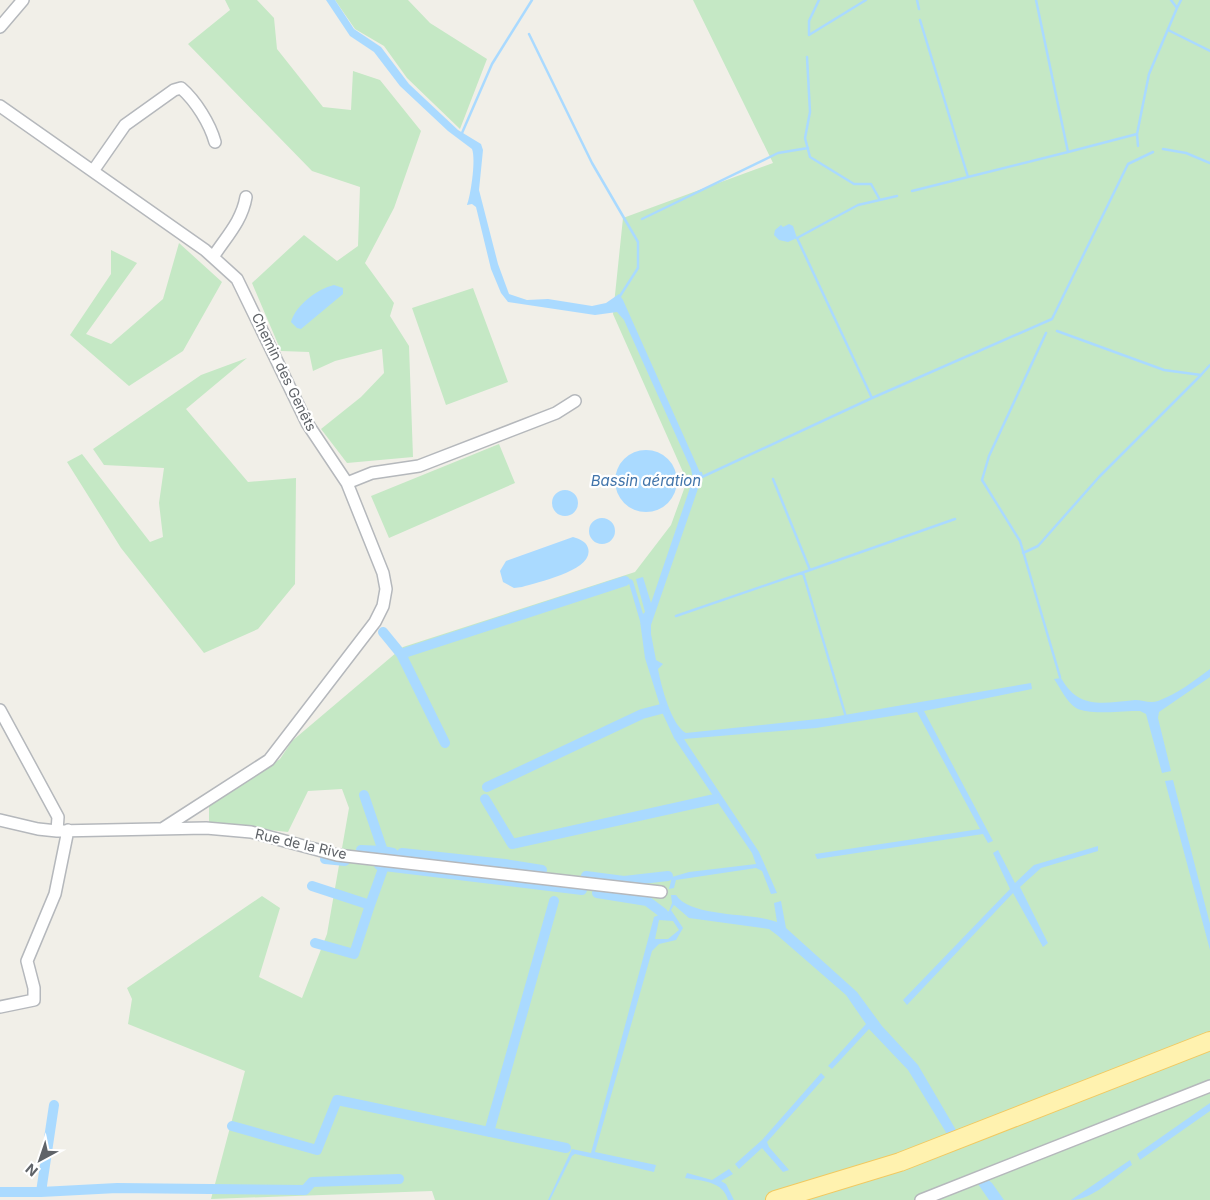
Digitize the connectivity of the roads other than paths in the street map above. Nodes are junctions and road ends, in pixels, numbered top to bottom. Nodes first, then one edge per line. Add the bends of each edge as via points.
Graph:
1 (24, 0) edge
2 (2, 21) edge
3 (0, 106) edge
4 (215, 142) dead end
5 (93, 171) junction
6 (246, 197) dead end
7 (213, 257) junction
8 (574, 401) dead end
9 (347, 483) junction
10 (0, 710) edge
11 (0, 820) edge
12 (162, 829) junction
13 (62, 830) junction
14 (661, 892) dead end
15 (0, 1007) edge
16 (1210, 1041) edge
17 (1210, 1086) edge
18 (775, 1200) edge
19 (921, 1200) edge

1 - 2 street
3 - 5 street, Chemin des Genêts
4 - 5 street via 207,124 181,88 125,125
5 - 7 street, Chemin des Genêts
6 - 7 street via 244,210
7 - 9 street, Chemin des Genêts via 242,286 307,423
8 - 9 street via 556,413 419,466 372,473
9 - 12 street, Chemin des Genêts via 383,572 386,589 383,606 375,622 270,760
10 - 13 street
11 - 13 street, Rue de la Rive via 38,830
12 - 13 street, Rue de la Rive
12 - 14 street, Rue de la Rive via 252,832 337,854
13 - 15 street via 55,894 27,961 34,1000
16 - 18 main road via 900,1162
17 - 19 street

